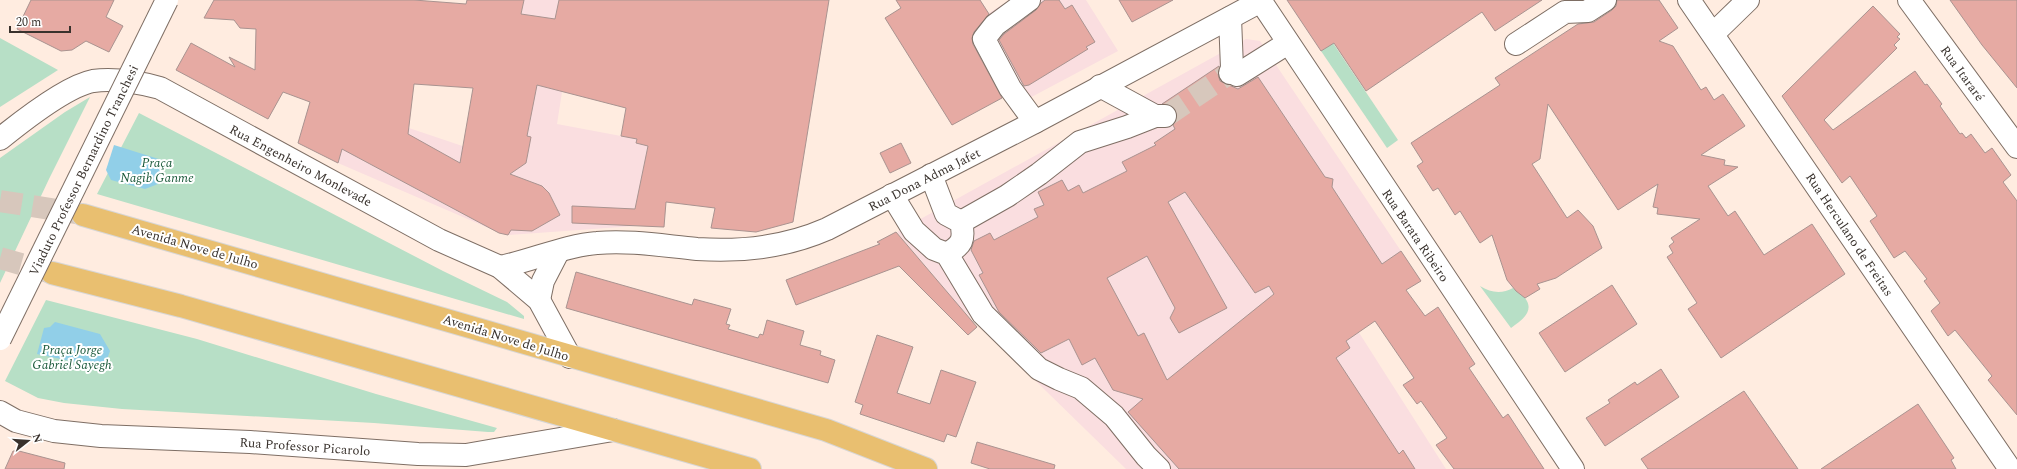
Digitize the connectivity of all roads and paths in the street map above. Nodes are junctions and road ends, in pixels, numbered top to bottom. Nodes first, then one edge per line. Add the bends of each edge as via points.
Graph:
1 (167, 0) edge
2 (1029, 0) edge
3 (1605, 0) edge
4 (1689, 0) edge
5 (1748, 0) edge
6 (1909, 0) edge
7 (1261, 1) edge
8 (1230, 18) junction
9 (1713, 34) junction
10 (1288, 43) junction
11 (1516, 44) dead end
12 (1100, 86) junction
13 (1035, 122) junction
14 (0, 139) edge
15 (2017, 147) edge
16 (931, 175) junction
17 (892, 195) junction
18 (83, 215) tunnel mouth
19 (953, 218) junction
20 (926, 240) junction
21 (558, 252) junction
22 (947, 254) junction
23 (500, 267) junction
24 (52, 273) tunnel mouth
25 (539, 300) junction
26 (0, 339) edge
27 (570, 357) junction
28 (0, 412) edge
29 (613, 430) junction
30 (2017, 467) edge
31 (750, 469) edge
32 (926, 469) edge
33 (1160, 469) edge
34 (1573, 469) edge
35 (2010, 469) edge
36 (2015, 469) edge

1 - 26 street, Viaduto Professor Bernardino Tranchesi, bridge
2 - 13 street via 996,25 984,39 1010,88
3 - 11 street via 1588,11 1564,12
4 - 9 street, Rua Herculano de Freitas
5 - 9 street
6 - 15 street, Rua Itararé
7 - 8 street, Rua Dona Adma Jafet
7 - 10 street, Rua Barata Ribeiro
8 - 10 street via 1233,74
8 - 12 street, Rua Dona Adma Jafet
9 - 35 street, Rua Herculano de Freitas
10 - 34 street, Rua Barata Ribeiro
12 - 13 street, Rua Dona Adma Jafet
12 - 19 street via 1161,116 1080,142 1007,196
13 - 16 street, Rua Dona Adma Jafet
14 - 23 street, Rua Engenheiro Monlevade via 39,109 70,91 92,82 131,80 160,88 439,240
16 - 17 street, Rua Dona Adma Jafet
16 - 19 street
17 - 20 street via 914,230
17 - 21 street, Rua Dona Adma Jafet via 827,229 783,244 742,249 699,249 616,242 595,243
18 - 27 main road, Avenida Nove de Julho
19 - 20 street via 934,217 926,227
19 - 22 street via 964,236 958,248
20 - 22 street via 934,249
21 - 23 street, Rua Dona Adma Jafet
21 - 25 street via 543,281
22 - 33 street via 983,314 1039,369 1081,388 1114,416 1146,456
23 - 25 street, Rua Engenheiro Monlevade
24 - 29 main road via 181,306
25 - 27 street, Rua Engenheiro Monlevade
27 - 32 main road, Avenida Nove de Julho via 826,430
28 - 29 street, Rua Professor Picarolo via 16,421 54,431 101,436 250,442 418,454 466,455
29 - 31 main road
30 - 36 street

